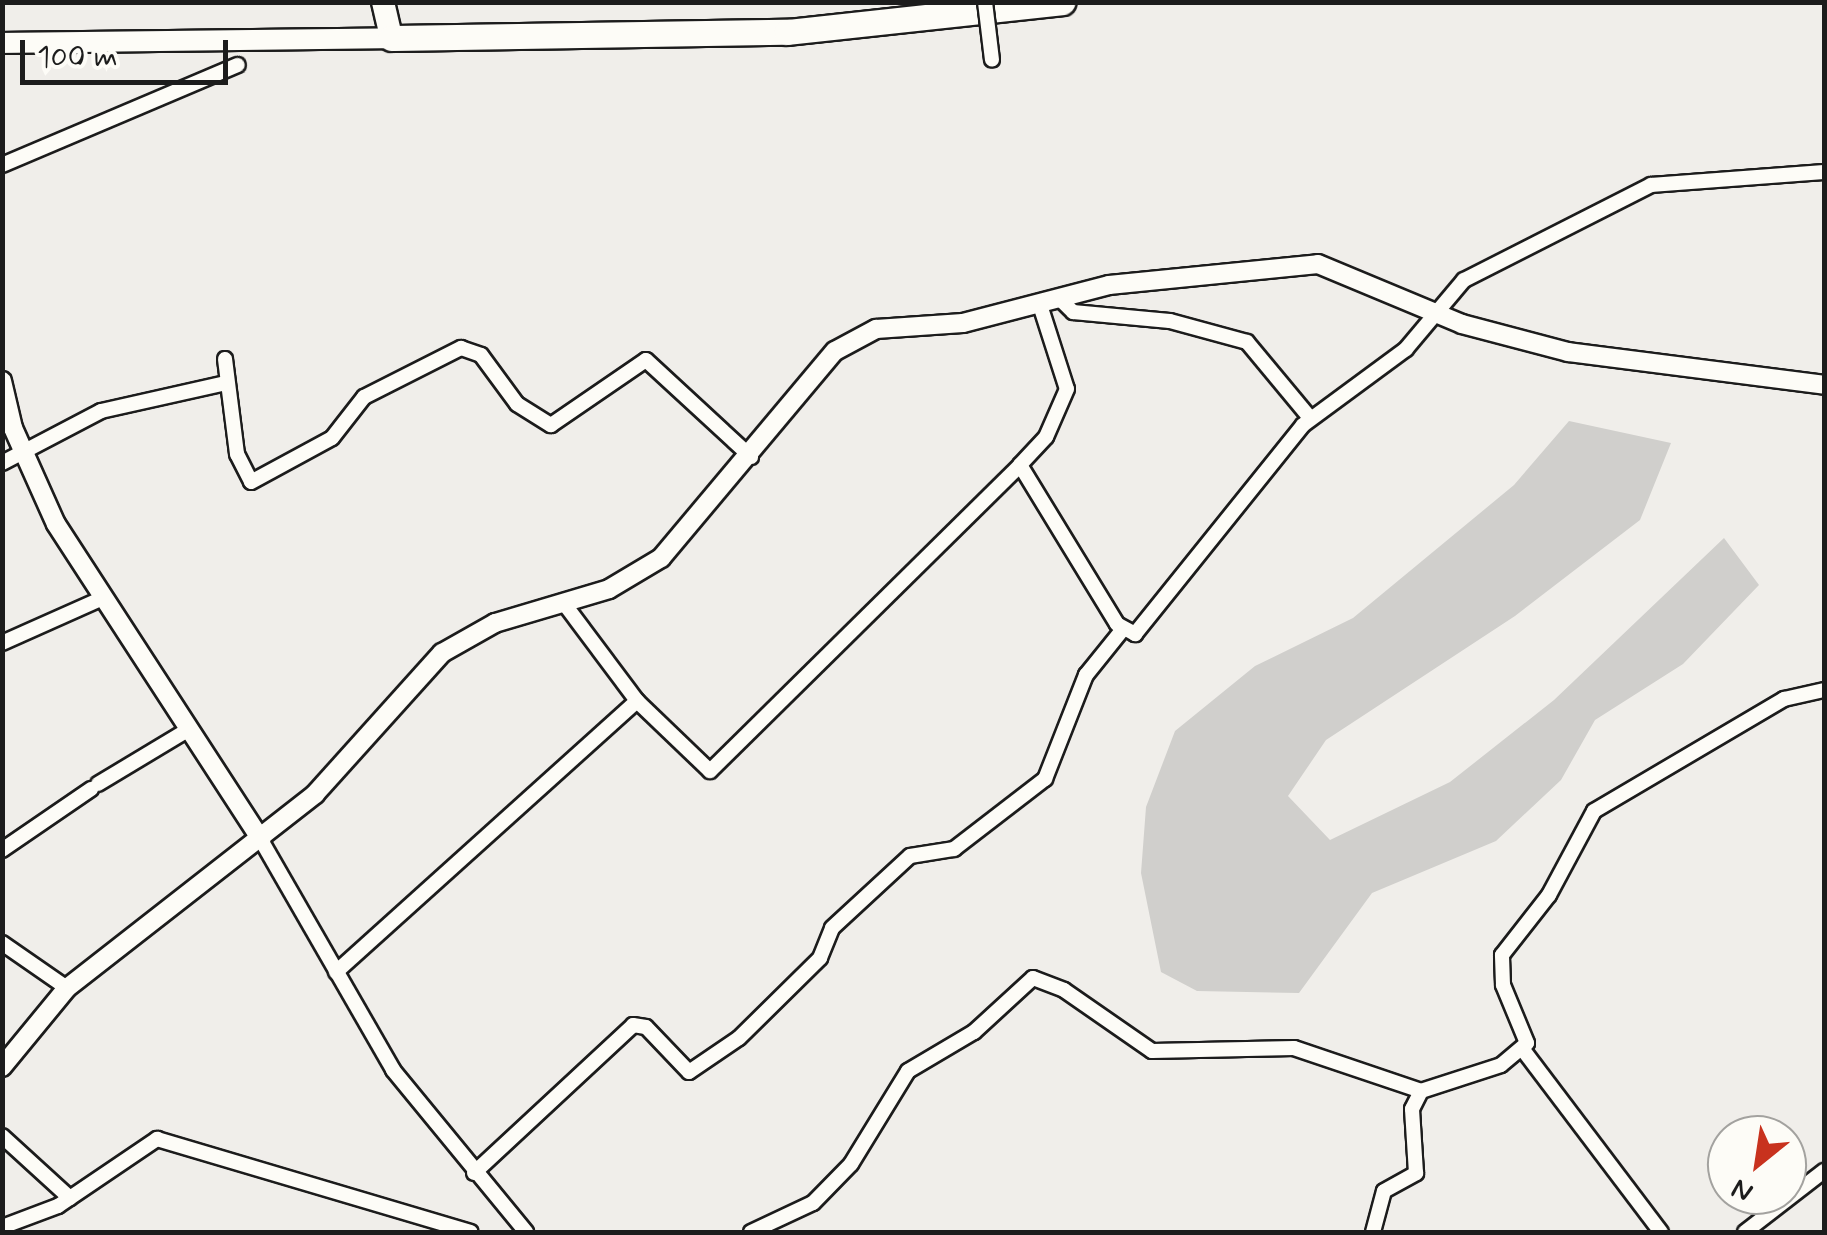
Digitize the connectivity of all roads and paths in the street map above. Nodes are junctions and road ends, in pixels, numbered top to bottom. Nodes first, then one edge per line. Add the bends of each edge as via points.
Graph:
1 (383, 2) edge
2 (985, 2) edge
3 (1062, 2) edge
4 (391, 38) junction
5 (2, 43) edge
6 (992, 60) dead end
7 (238, 65) dead end
8 (2, 165) edge
9 (1824, 172) edge
10 (1059, 298) junction
11 (1040, 305) junction
12 (1439, 315) junction
13 (225, 359) dead end
14 (2, 382) edge
15 (222, 384) junction
16 (1824, 385) edge
17 (1310, 418) junction
18 (23, 453) junction
19 (751, 457) junction
20 (2, 462) edge
21 (1020, 465) junction
22 (101, 599) junction
23 (563, 602) junction
24 (1123, 630) junction
25 (2, 643) edge
26 (1824, 690) edge
27 (637, 701) junction
28 (186, 731) junction
29 (261, 840) junction
30 (2, 850) edge
31 (2, 943) edge
32 (336, 972) junction
33 (67, 988) junction
34 (1524, 1051) junction
35 (2, 1067) edge
36 (1421, 1091) junction
37 (2, 1136) edge
38 (1824, 1171) edge
39 (474, 1173) junction
40 (70, 1198) junction
41 (2, 1227) edge
42 (471, 1232) edge
43 (526, 1232) edge
44 (751, 1232) edge
45 (1374, 1232) edge
46 (1660, 1232) edge
47 (1746, 1232) edge

1 - 4 highway
2 - 6 street, bridge
3 - 4 highway via 787,32
4 - 5 main road
7 - 8 street
9 - 12 street via 1651,185 1464,280
10 - 11 street
10 - 12 street via 1109,285 1300,263 1355,274
10 - 17 street via 1073,312 1181,323 1247,342
11 - 19 street via 856,337 835,352
11 - 21 street via 1067,389 1046,437
12 - 16 street via 1568,352
12 - 17 street
13 - 15 street
14 - 18 street
15 - 18 street via 100,411
15 - 19 street via 251,482 332,438 364,397 461,348 481,355 517,404 551,425 646,360
17 - 24 street via 1151,622 1135,634
18 - 20 street
18 - 22 street
19 - 23 street via 661,558 609,590
21 - 24 street
21 - 27 street via 715,769 697,766
22 - 25 street
22 - 28 street
23 - 27 street
23 - 29 street via 495,622 442,653 316,794
24 - 39 street via 1086,675 1045,779 954,849 910,856 832,928 820,958 740,1038 689,1072 646,1028 634,1025
26 - 34 street via 1784,699 1587,819 1558,880 1502,955
27 - 32 street
28 - 29 street
28 - 30 street
29 - 32 street
29 - 33 street
31 - 33 street
32 - 39 street via 393,1070
33 - 35 street
34 - 36 street
34 - 46 street
36 - 44 street via 1294,1048 1152,1050 1064,990 1033,978 974,1032 908,1070 851,1164 813,1202
36 - 45 street via 1412,1109 1416,1173 1384,1190
37 - 40 street
38 - 47 street
39 - 43 street
40 - 41 street
40 - 42 street via 157,1138

